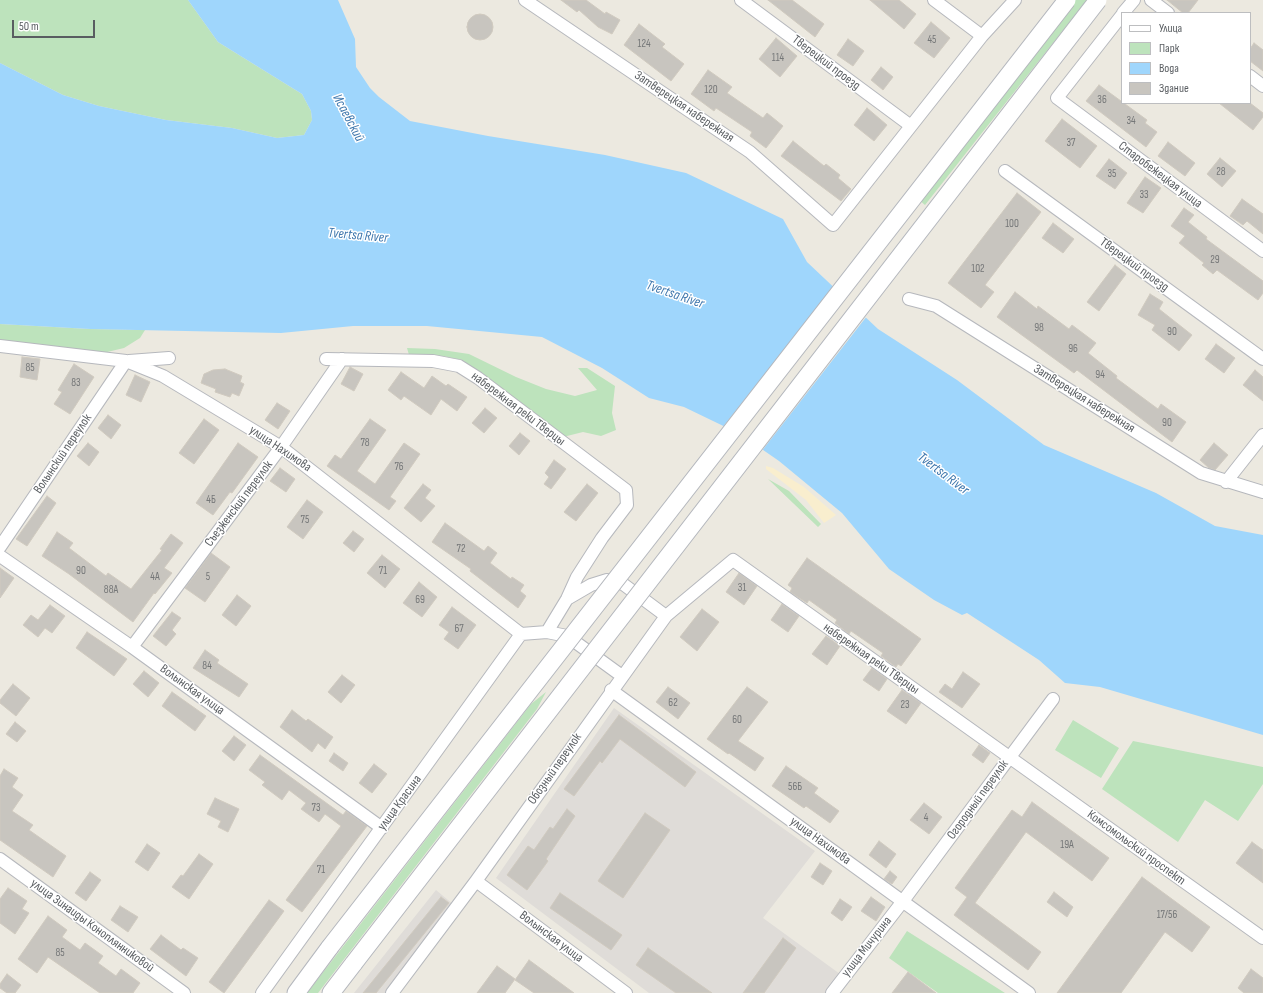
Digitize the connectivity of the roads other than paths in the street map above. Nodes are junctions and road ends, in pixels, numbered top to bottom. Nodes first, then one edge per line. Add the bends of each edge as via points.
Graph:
1 (525, 0) edge
2 (741, 0) edge
3 (934, 0) edge
4 (1015, 0) edge
5 (1067, 0) edge
6 (1098, 0) edge
7 (1134, 0) edge
8 (1151, 0) edge
9 (1125, 12) edge
10 (1167, 12) edge
11 (1121, 17) edge
12 (982, 36) junction
13 (1251, 77) edge
14 (1263, 86) edge
15 (911, 126) junction
16 (1005, 171) dead end
17 (1263, 251) edge
18 (909, 299) dead end
19 (0, 346) edge
20 (168, 358) dead end
21 (326, 359) dead end
22 (342, 359) junction
23 (1263, 359) edge
24 (126, 361) junction
25 (1263, 435) edge
26 (281, 447) junction
27 (1226, 482) junction
28 (1263, 492) edge
29 (0, 547) edge
30 (0, 556) edge
31 (733, 560) joint
32 (567, 599) junction
33 (666, 616) junction
34 (547, 632) junction
35 (521, 634) junction
36 (132, 647) junction
37 (622, 676) junction
38 (611, 690) junction
39 (1053, 699) dead end
40 (1010, 757) junction
41 (382, 828) junction
42 (0, 859) edge
43 (476, 881) junction
44 (903, 902) junction
45 (1263, 938) edge
46 (184, 993) edge
47 (262, 993) edge
48 (296, 993) edge
49 (331, 993) edge
50 (392, 993) edge
51 (626, 993) edge
52 (832, 993) edge
53 (1029, 993) edge

1 - 15 street, Затверецкая набережная via 750,152 833,225
2 - 15 street, Тверецкий проезд
3 - 12 street
4 - 12 street
5 - 48 main road, bridge
6 - 49 main road, bridge
7 - 9 street
8 - 10 street
11 - 17 street, Старобежецкая улица via 1057,98
12 - 15 street
13 - 14 street
16 - 23 street, Тверецкий проезд
18 - 27 street, Затверецкая набережная via 936,306 1201,473
19 - 24 street, улица Нахимова
20 - 24 street
21 - 22 street, набережная реки Тверцы
22 - 26 street, Съезженский переулок
22 - 32 street, набережная реки Тверцы via 433,361 459,366 626,490 627,504 577,577
24 - 26 street, улица Нахимова via 163,376
24 - 29 street, Волынский переулок
25 - 27 street
26 - 35 street, улица Нахимова
26 - 36 street, Съезженский переулок
27 - 28 street, Затверецкая набережная
30 - 36 street, Волынская улица
31 - 33 street, Обозный переулок
31 - 40 street, набережная реки Тверцы
32 - 33 street via 591,585 607,580 623,584
32 - 34 street
33 - 37 street, Обозный переулок
34 - 35 street
34 - 37 street via 567,636
35 - 41 street, улица Красина
36 - 41 street, Волынская улица
37 - 38 street, Обозный переулок
38 - 43 street, Обозный переулок
38 - 44 street, улица Нахимова
39 - 40 street, Огородный переулок
40 - 44 street, Огородный переулок
40 - 45 street, Комсомольский проспект
41 - 47 street, улица Красина
42 - 46 street, улица Зинаиды Коноплянниковой
43 - 50 street, Обозный переулок
43 - 51 street, Волынская улица
44 - 52 street, улица Мичурина
44 - 53 street, улица Нахимова

